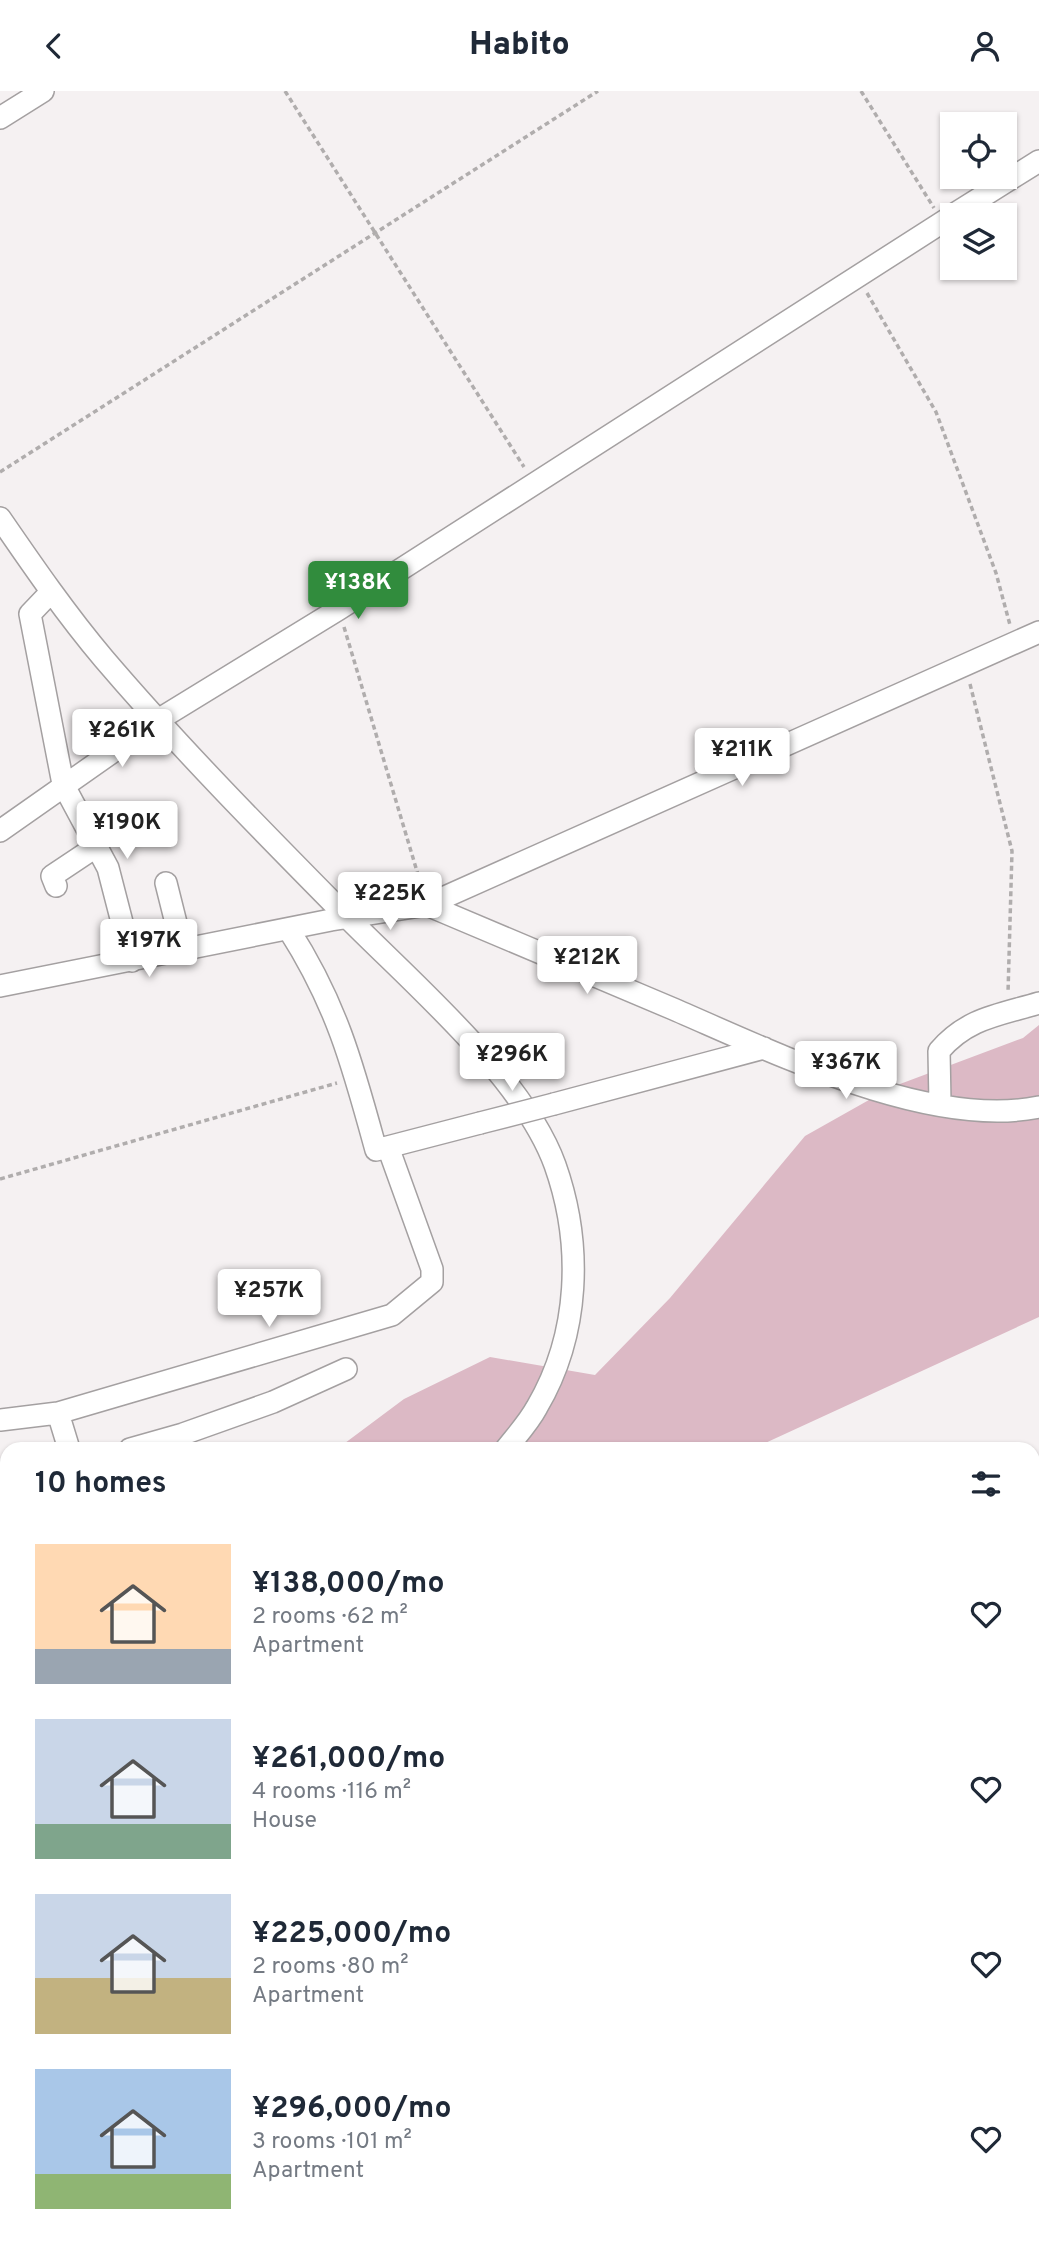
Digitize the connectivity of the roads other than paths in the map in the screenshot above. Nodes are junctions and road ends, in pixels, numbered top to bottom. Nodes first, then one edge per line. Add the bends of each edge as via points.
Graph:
1 (43, 91) edge
2 (0, 118) edge
3 (1039, 160) edge
4 (972, 203) edge
5 (940, 224) edge
6 (0, 518) edge
7 (51, 592) junction
8 (1039, 632) edge
9 (158, 720) junction
10 (63, 784) junction
11 (0, 831) edge
12 (97, 846) junction
13 (166, 883) dead end
14 (56, 885) dead end
15 (427, 905) junction
16 (347, 917) junction
17 (289, 930) junction
18 (183, 951) junction
19 (132, 961) junction
20 (0, 986) edge
21 (1039, 1003) edge
22 (764, 1048) junction
23 (940, 1103) junction
24 (1039, 1107) edge
25 (388, 1147) junction
26 (346, 1369) dead end
27 (58, 1413) junction
28 (0, 1420) edge
29 (67, 1442) edge
30 (155, 1442) edge
31 (511, 1442) edge

1 - 2 street
3 - 4 street
5 - 9 street
6 - 7 street
7 - 9 street
7 - 10 street via 30,614
8 - 15 street
9 - 10 street
9 - 16 street
10 - 11 street
10 - 12 street
12 - 14 street via 52,876
12 - 19 street via 108,868
13 - 18 street
15 - 16 street
15 - 22 street
16 - 17 street
16 - 31 street via 441,1010 510,1089 546,1144 561,1184 573,1242 572,1311 560,1358 537,1407
17 - 18 street
17 - 25 street via 328,997 376,1150
18 - 19 street
19 - 20 street
21 - 23 street via 973,1022 953,1035 939,1051
22 - 23 street via 895,1097
22 - 25 street, bridge
23 - 24 street via 981,1110
25 - 27 street via 432,1269 432,1283 392,1315
26 - 30 street via 260,1406
27 - 28 street
27 - 29 street

